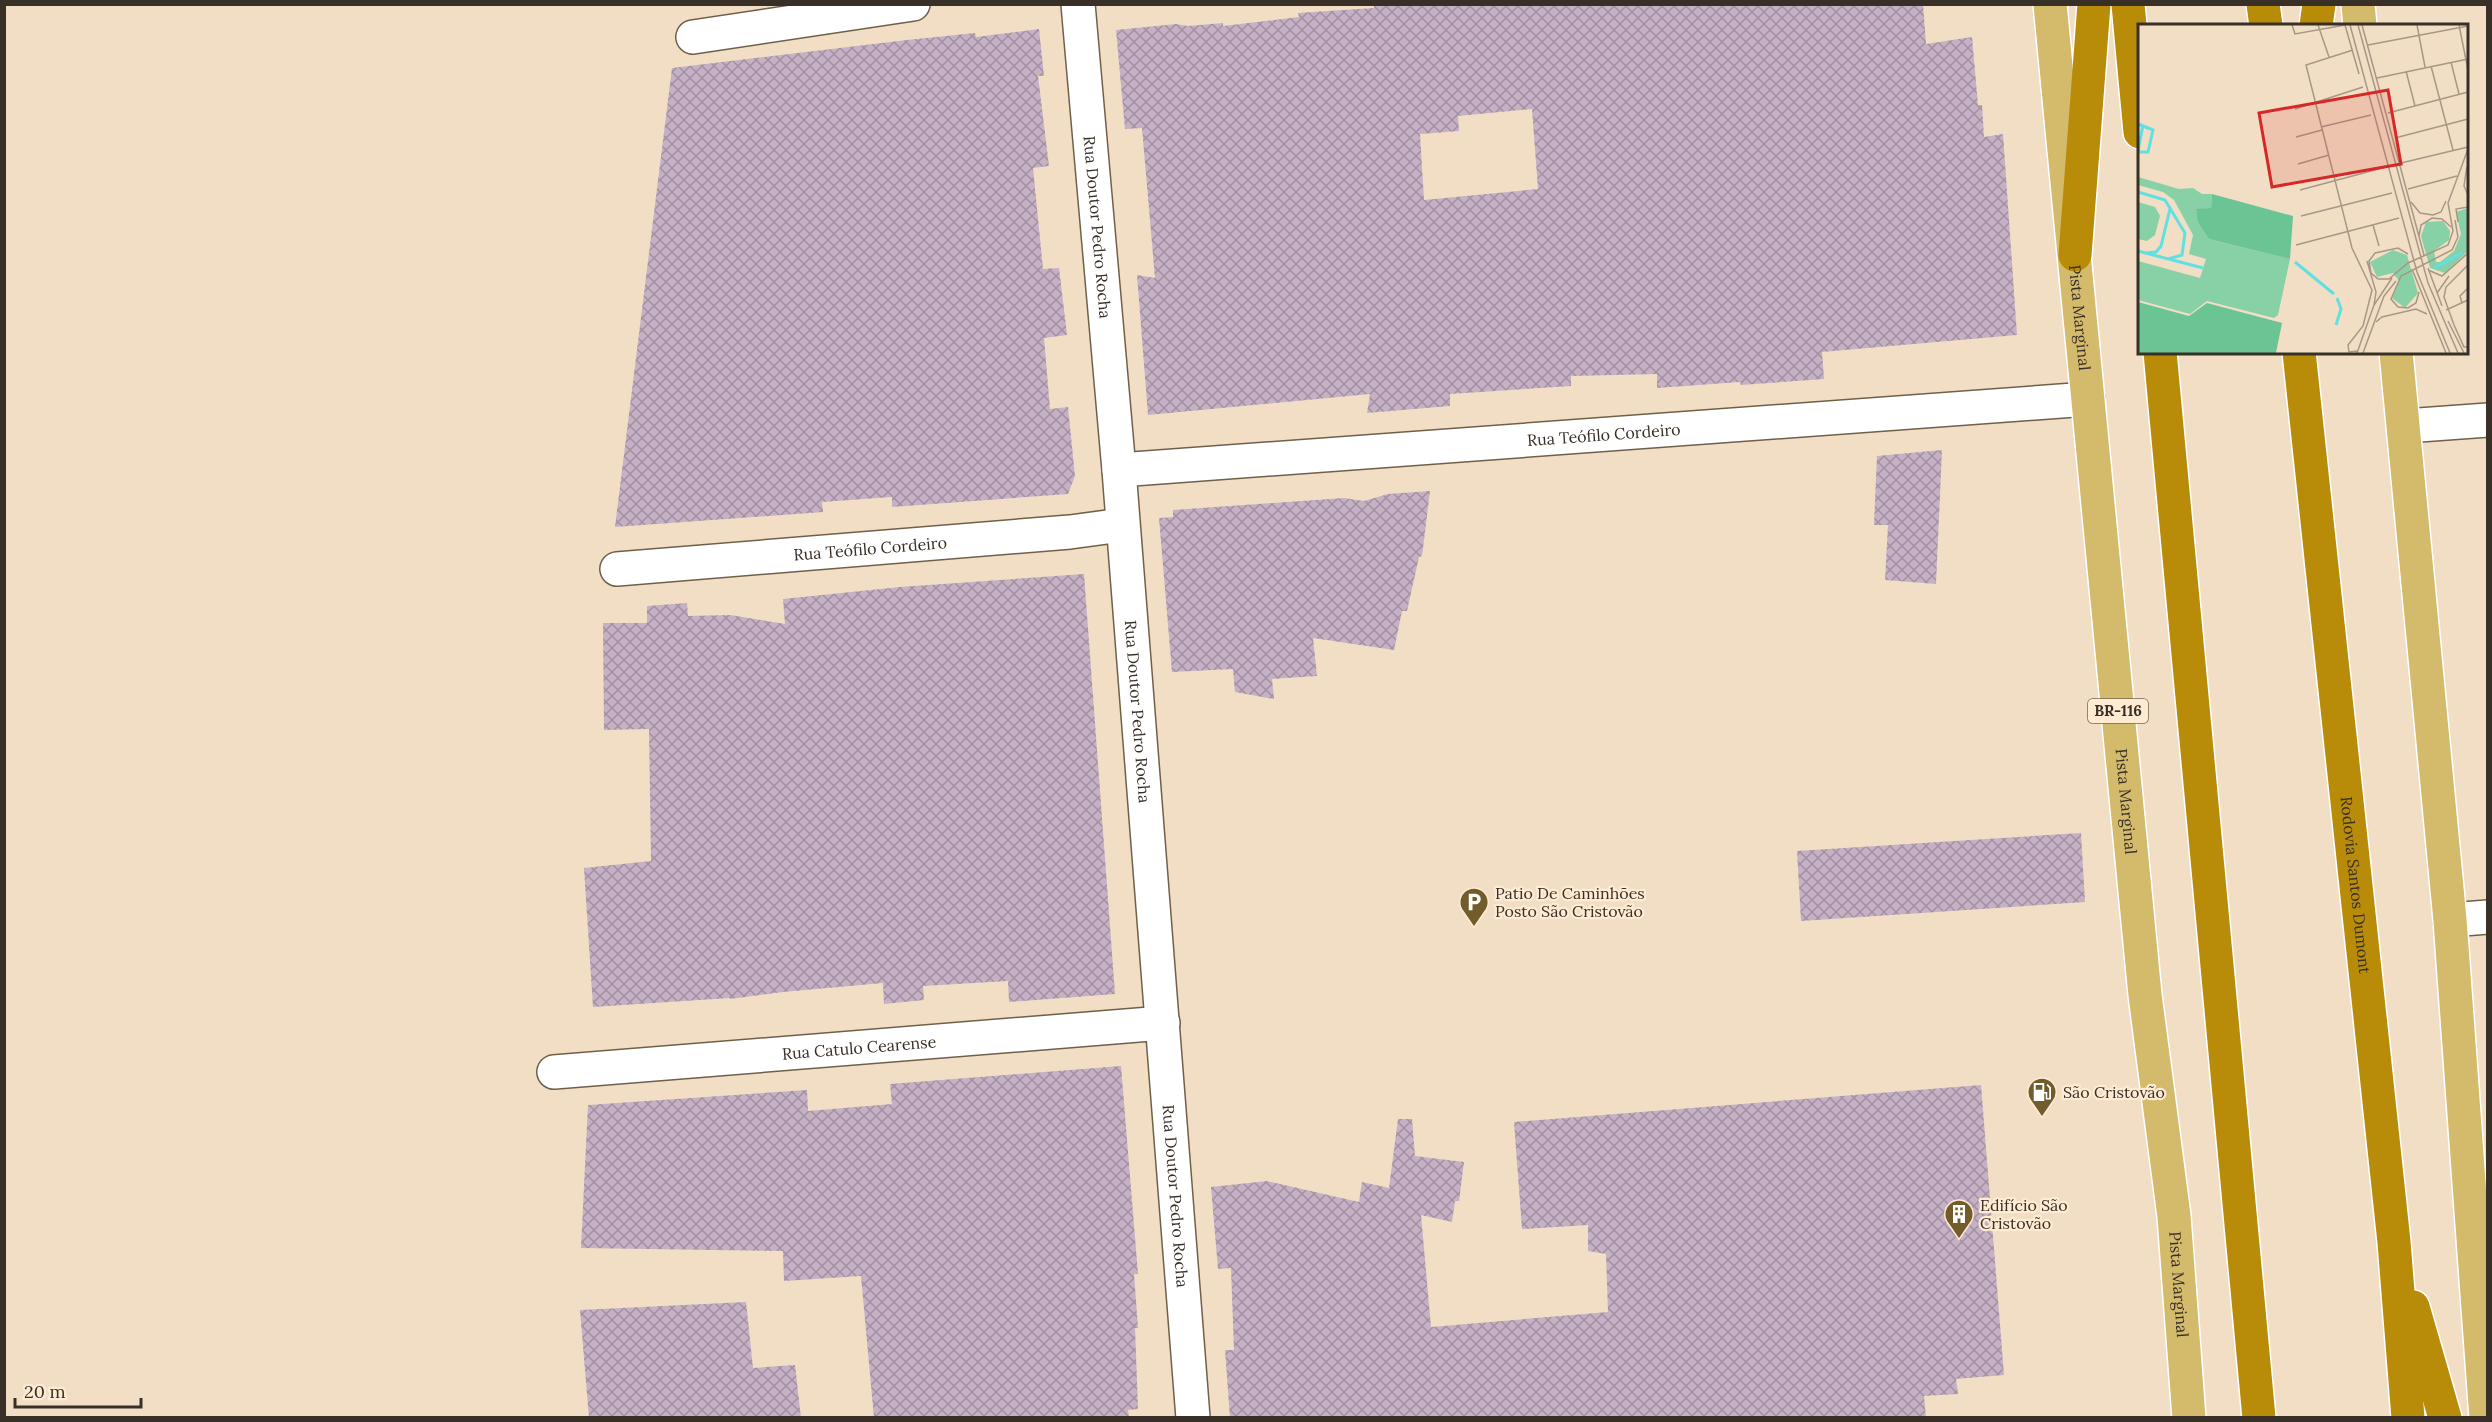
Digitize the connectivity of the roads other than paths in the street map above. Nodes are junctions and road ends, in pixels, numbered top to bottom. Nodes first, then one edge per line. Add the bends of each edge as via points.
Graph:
1 (913, 4) edge
2 (1078, 4) edge
3 (2050, 4) edge
4 (2094, 4) edge
5 (2128, 4) edge
6 (2264, 4) edge
7 (2319, 4) edge
8 (2358, 4) edge
9 (2266, 24) edge
10 (2316, 24) edge
11 (2361, 24) edge
12 (693, 37) dead end
13 (2138, 120) edge
14 (2075, 255) junction
15 (2160, 354) edge
16 (2299, 354) edge
17 (2396, 354) edge
18 (2088, 399) junction
19 (2487, 420) edge
20 (2404, 426) junction
21 (1119, 470) junction
22 (1122, 525) junction
23 (617, 569) dead end
24 (2487, 917) edge
25 (2450, 920) junction
26 (1163, 1023) junction
27 (554, 1072) dead end
28 (2394, 1242) junction
29 (2486, 1412) edge
30 (1193, 1418) edge
31 (2189, 1418) edge
32 (2259, 1418) edge
33 (2408, 1418) edge
34 (2445, 1418) edge

1 - 12 street
2 - 21 street, Rua Doutor Pedro Rocha
3 - 14 main road, Pista Marginal / BR-116
4 - 14 highway
5 - 13 highway
6 - 9 highway
7 - 10 highway
8 - 11 main road
14 - 18 main road, Pista Marginal / BR-116
15 - 32 highway
16 - 28 highway, Rodovia Santos Dumont
17 - 20 main road
18 - 21 street, Rua Teófilo Cordeiro
18 - 31 main road, Pista Marginal / BR-116 via 2145,995 2174,1216
19 - 20 street
20 - 25 main road
21 - 22 street, Rua Doutor Pedro Rocha
22 - 23 street, Rua Teófilo Cordeiro
22 - 26 street, Rua Doutor Pedro Rocha
24 - 25 street
25 - 29 main road
26 - 27 street, Rua Catulo Cearense
26 - 30 street, Rua Doutor Pedro Rocha
28 - 33 highway, Rodovia Santos Dumont
28 - 34 highway

